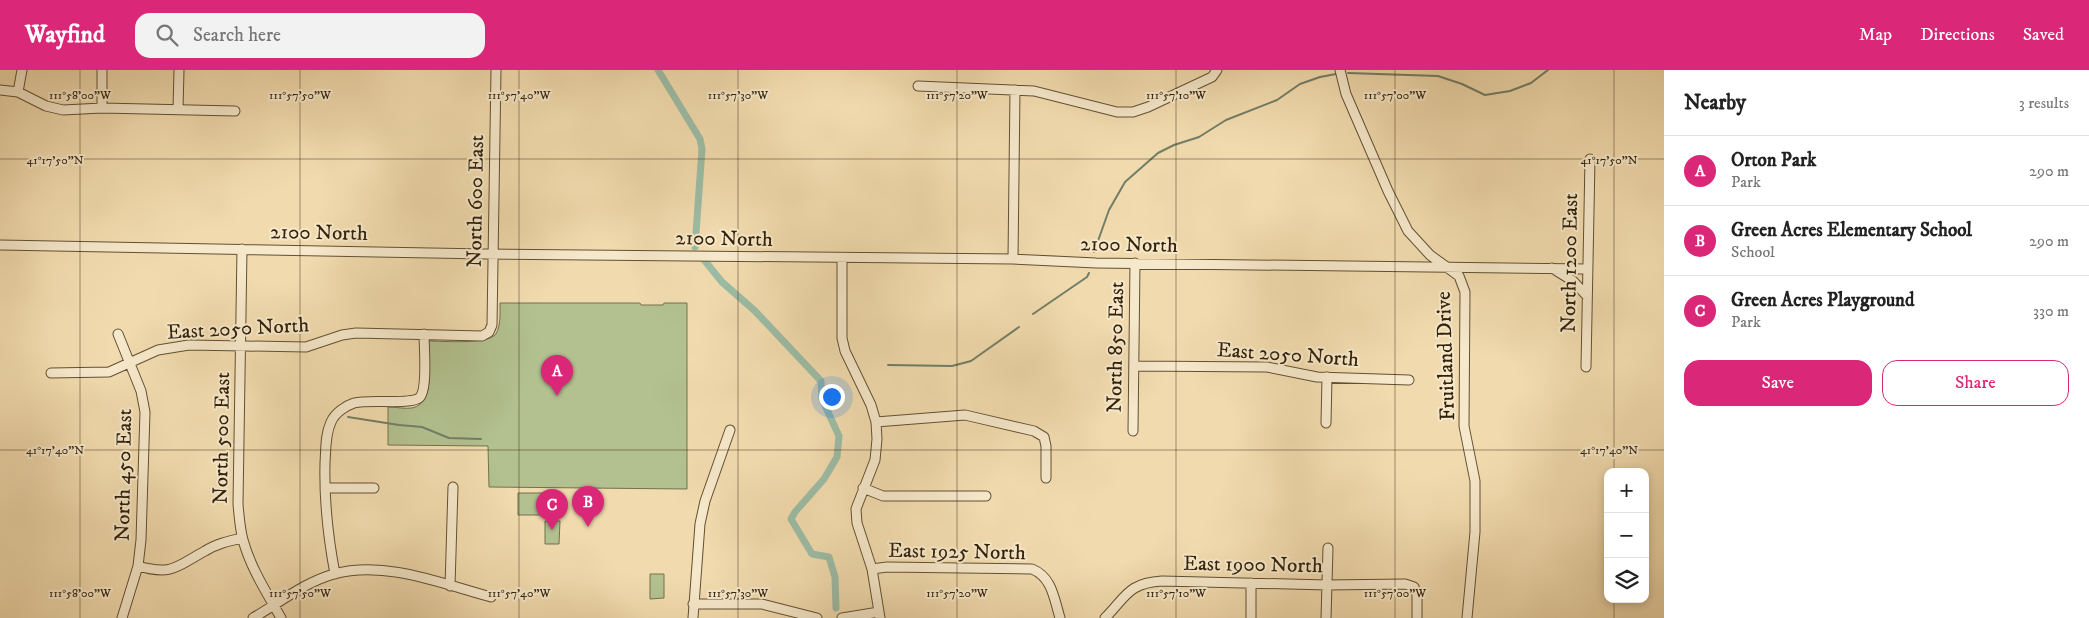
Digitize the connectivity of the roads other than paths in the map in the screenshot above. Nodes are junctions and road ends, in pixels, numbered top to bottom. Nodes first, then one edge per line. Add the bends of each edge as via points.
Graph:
1 (22, 70) edge
2 (102, 70) edge
3 (179, 70) edge
4 (496, 70) edge
5 (1217, 70) edge
6 (1340, 70) edge
7 (918, 86) dead end
8 (0, 90) edge
9 (1015, 90) junction
10 (18, 92) junction
11 (102, 108) junction
12 (178, 109) junction
13 (235, 111) dead end
14 (1590, 159) dead end
15 (0, 245) edge
16 (242, 249) junction
17 (493, 254) junction
18 (842, 258) junction
19 (1013, 259) junction
20 (1135, 263) junction
21 (1447, 267) junction
22 (1552, 268) junction
23 (1588, 269) junction
24 (1587, 296) junction
25 (489, 332) joint
26 (118, 334) dead end
27 (424, 334) junction
28 (241, 347) junction
29 (129, 362) junction
30 (1135, 366) junction
31 (1586, 366) dead end
32 (51, 373) dead end
33 (1327, 377) junction
34 (1409, 380) dead end
35 (876, 422) junction
36 (1326, 423) dead end
37 (730, 430) dead end
38 (1132, 432) dead end
39 (1046, 478) dead end
40 (453, 487) dead end
41 (325, 488) junction
42 (374, 488) dead end
43 (863, 488) junction
44 (986, 496) dead end
45 (242, 538) junction
46 (1328, 548) dead end
47 (138, 566) junction
48 (872, 569) junction
49 (335, 574) junction
50 (1251, 583) junction
51 (1327, 585) junction
52 (450, 586) junction
53 (491, 597) dead end
54 (693, 604) junction
55 (274, 606) junction
56 (879, 615) edge
57 (122, 618) edge
58 (254, 618) edge
59 (282, 618) edge
60 (693, 618) edge
61 (817, 618) edge
62 (842, 618) edge
63 (1060, 618) edge
64 (1105, 618) edge
65 (1251, 618) edge
66 (1326, 618) edge
67 (1417, 618) edge
68 (1467, 618) edge

1 - 10 street
2 - 11 street
3 - 12 street
4 - 17 street, North 600 East
5 - 9 street via 1212,77 1133,112 1117,112 1062,97
6 - 21 street, Fruitland Drive via 1346,94 1408,231 1430,255
7 - 9 street
8 - 10 street
9 - 19 street
10 - 11 street via 46,106 63,110
11 - 12 street
12 - 13 street
14 - 23 street, North 1200 East
15 - 16 street, 2100 North
16 - 17 street, 2100 North
16 - 28 street, North 500 East
17 - 18 street, 2100 North
17 - 25 street, North 600 East via 492,325
18 - 19 street, 2100 North
18 - 35 street via 842,338
19 - 20 street, 2100 North
20 - 21 street, 2100 North
20 - 30 street, North 850 East
21 - 22 street, 2100 North
21 - 68 street, Fruitland Drive via 1459,276 1465,292 1464,426 1475,481 1475,532
22 - 23 street, 2100 North
22 - 24 street
23 - 24 street, North 1200 East
24 - 31 street, North 1200 East
25 - 27 street, East 2050 North via 482,336
26 - 29 street, North 450 East
27 - 28 street, East 2050 North via 356,333 306,347
27 - 41 street via 424,389 420,398 412,401 368,401 341,409 326,436
28 - 29 street, East 2050 North via 173,347
28 - 45 street, North 500 East via 238,504
29 - 32 street, East 2050 North via 109,372
29 - 47 street, North 450 East via 141,391 145,412
30 - 33 street, East 2050 North via 1267,367
30 - 38 street, North 850 East
33 - 34 street, East 2050 North
33 - 36 street
35 - 39 street via 965,414 1034,431 1044,437
35 - 43 street via 875,460
37 - 54 street via 705,501
40 - 52 street
41 - 42 street
41 - 49 street via 327,530
43 - 44 street via 883,496
43 - 48 street via 856,509 857,522
45 - 47 street via 216,545 179,567 152,570
45 - 55 street, North 500 East via 257,576
46 - 51 street
47 - 57 street, North 450 East
48 - 56 street
48 - 63 street, East 1925 North via 1032,569 1047,578
49 - 52 street via 370,570 404,573
49 - 55 street
50 - 51 street, East 1900 North
50 - 64 street, East 1900 North via 1146,582 1121,598
50 - 65 street
51 - 66 street
51 - 67 street, East 1900 North via 1405,584 1414,587
52 - 53 street
54 - 60 street
54 - 61 street via 762,604
55 - 58 street
55 - 59 street, North 500 East
56 - 62 street

